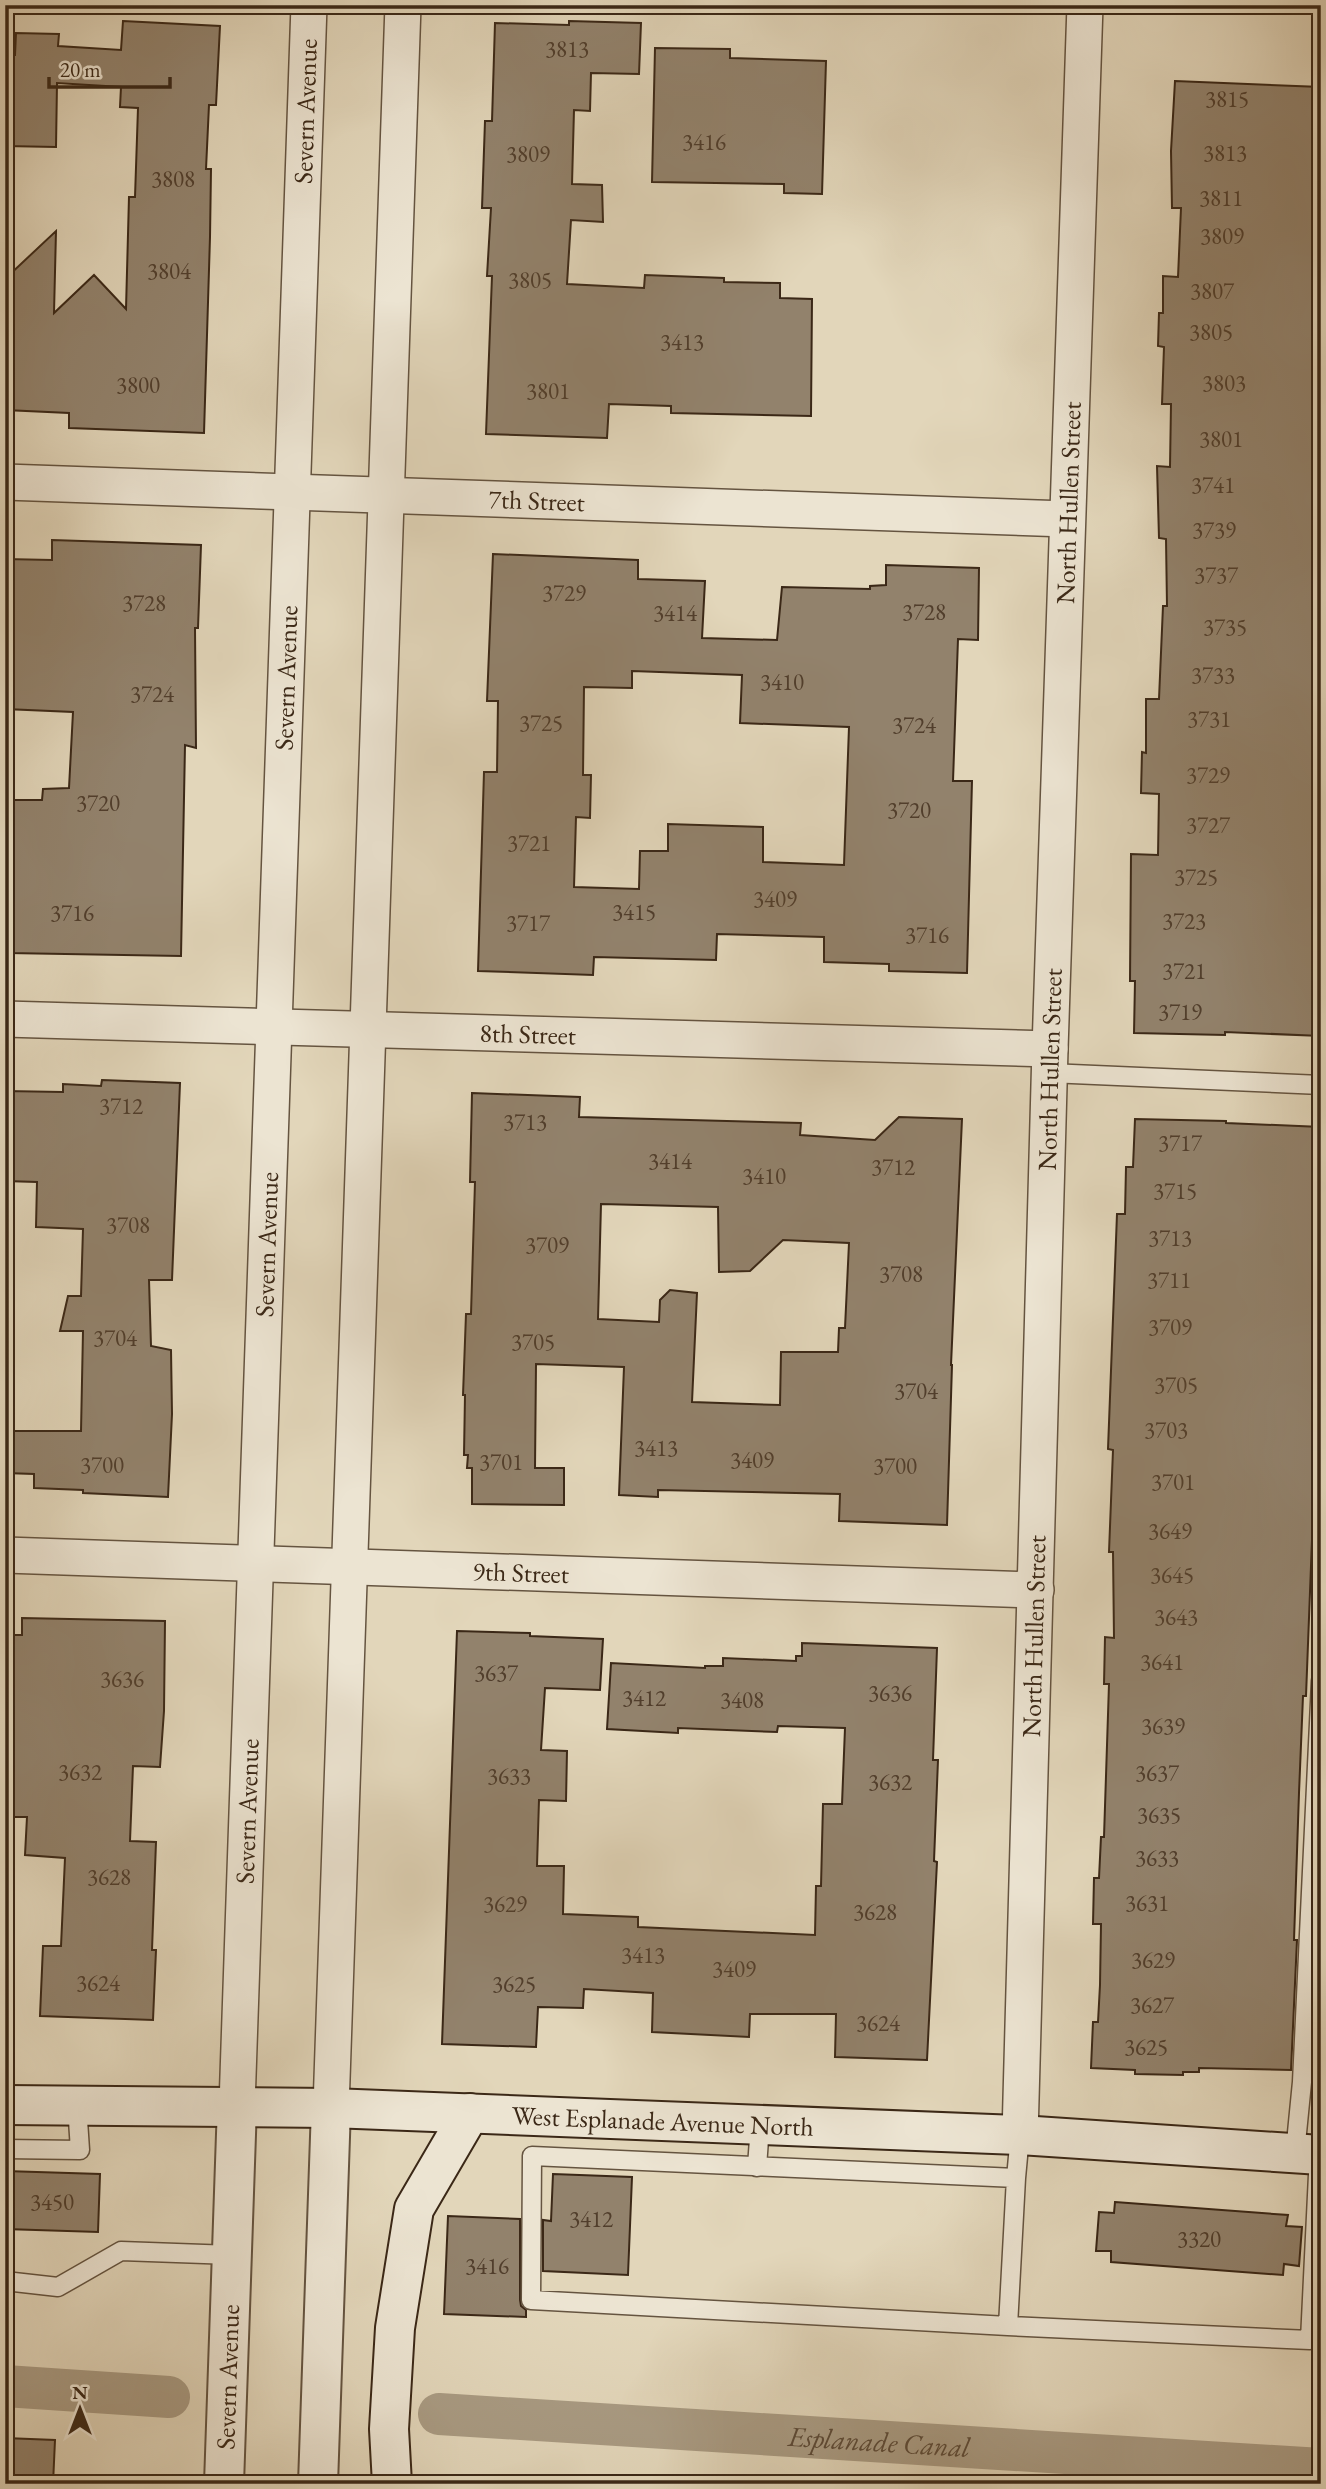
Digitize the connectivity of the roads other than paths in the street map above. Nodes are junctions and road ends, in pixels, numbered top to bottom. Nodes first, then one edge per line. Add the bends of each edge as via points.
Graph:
1 (309, 5) edge
2 (403, 5) edge
3 (1085, 5) edge
4 (5, 482) edge
5 (293, 492) junction
6 (386, 495) junction
7 (1067, 519) junction
8 (5, 1019) edge
9 (274, 1027) junction
10 (368, 1031) junction
11 (1049, 1061) junction
12 (1321, 1085) edge
13 (5, 1555) edge
14 (256, 1564) junction
15 (349, 1567) junction
16 (1036, 1590) junction
17 (1321, 1681) edge
18 (5, 2105) edge
19 (78, 2105) junction
20 (237, 2105) junction
21 (331, 2108) junction
22 (470, 2113) junction
23 (760, 2125) junction
24 (1020, 2135) junction
25 (5, 2149) edge
26 (1312, 2154) edge
27 (757, 2167) junction
28 (1016, 2178) junction
29 (232, 2255) junction
30 (5, 2281) edge
31 (1007, 2326) junction
32 (224, 2484) edge
33 (318, 2484) edge
34 (392, 2484) edge

1 - 5 street, Severn Avenue
2 - 6 street
3 - 7 street, North Hullen Street
4 - 5 street, 7th Street
5 - 6 street, 7th Street
5 - 9 street, Severn Avenue
6 - 7 street, 7th Street
6 - 10 street
7 - 11 street, North Hullen Street
8 - 9 street, 8th Street
9 - 10 street, 8th Street
9 - 14 street, Severn Avenue
10 - 11 street, 8th Street
10 - 15 street
11 - 12 lane
11 - 16 street, North Hullen Street
13 - 14 street, 9th Street
14 - 15 street, 9th Street
14 - 20 street, Severn Avenue
15 - 16 street, 9th Street
15 - 21 street
16 - 24 street, North Hullen Street
17 - 26 lane via 1302,2082
18 - 19 main road, West Esplanade Avenue North
19 - 20 main road, West Esplanade Avenue North
19 - 25 lane via 80,2150
20 - 21 main road, West Esplanade Avenue North
20 - 29 main road, Severn Avenue
21 - 22 main road, West Esplanade Avenue North
21 - 33 main road
22 - 23 main road, West Esplanade Avenue North
22 - 34 main road via 414,2209 395,2328 389,2428
23 - 24 main road, West Esplanade Avenue North
23 - 27 lane
24 - 26 main road, West Esplanade Avenue North
24 - 28 lane
26 - 31 lane via 1310,2340
27 - 28 lane
27 - 31 lane via 532,2157 531,2300
28 - 31 lane
29 - 30 lane via 121,2251 58,2287
29 - 32 main road, Severn Avenue

